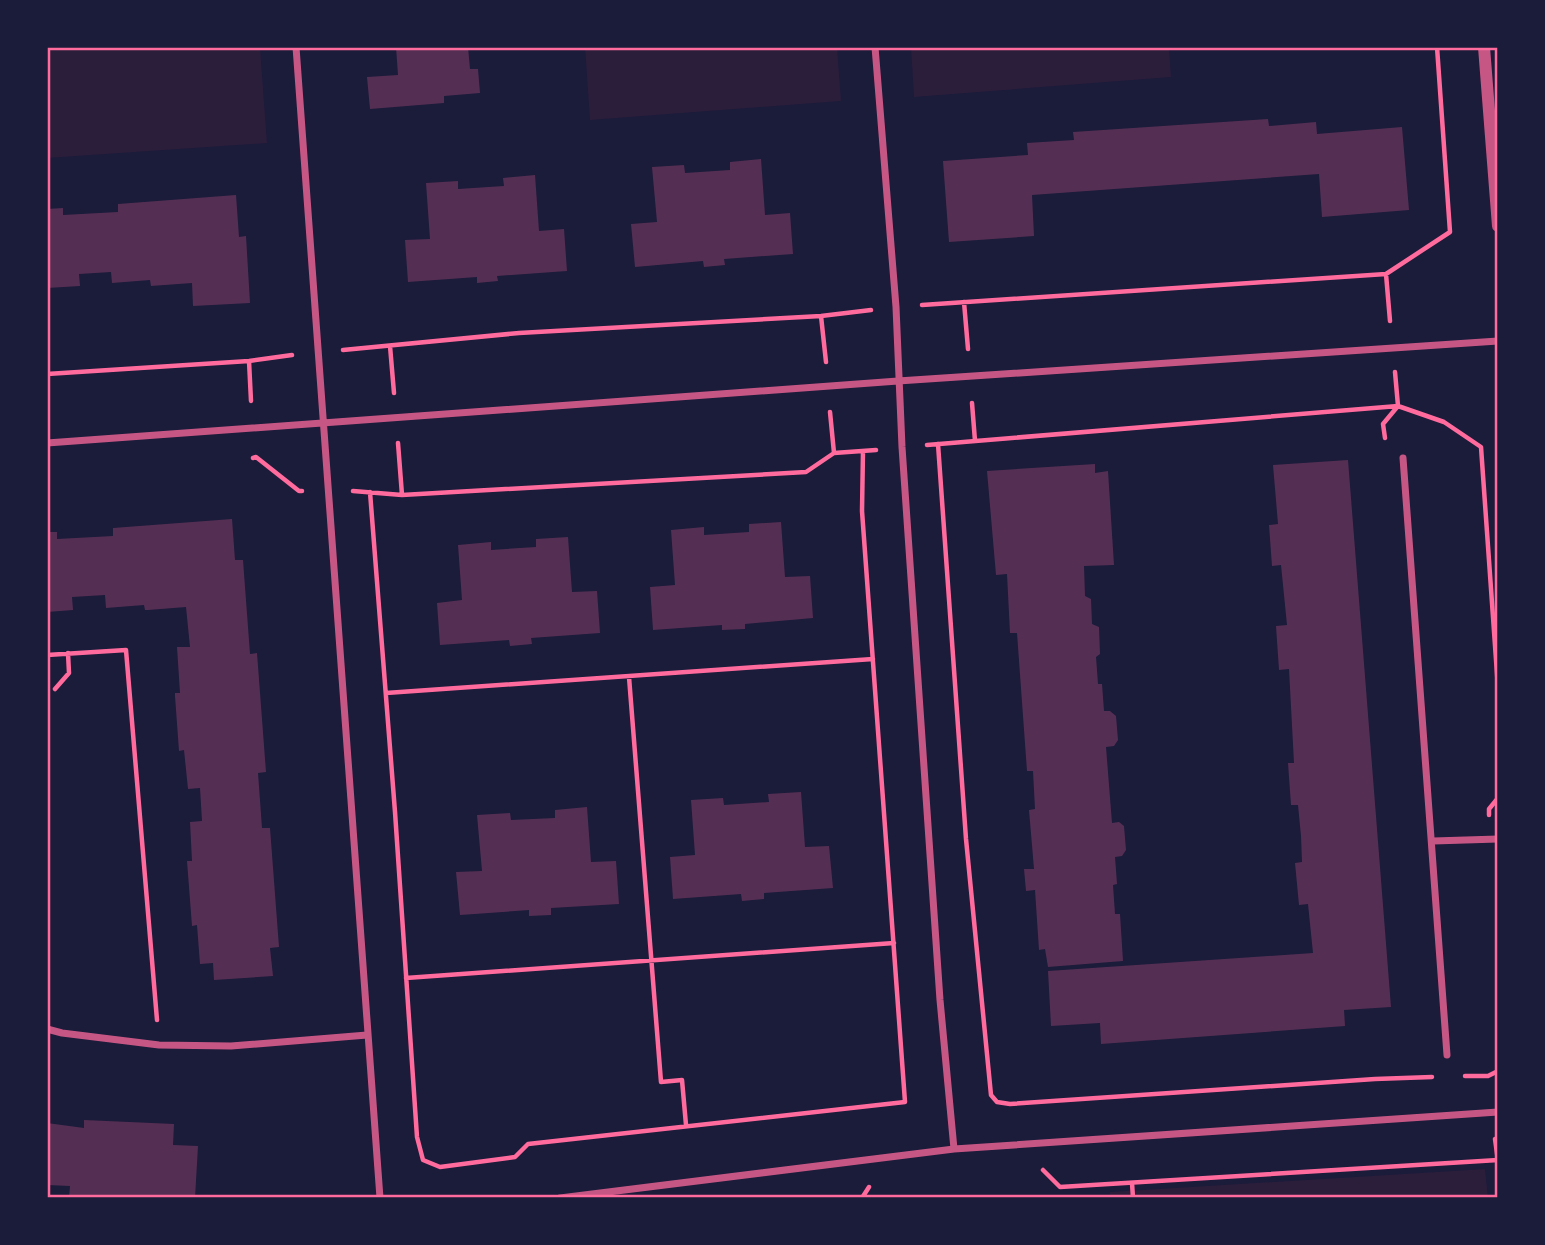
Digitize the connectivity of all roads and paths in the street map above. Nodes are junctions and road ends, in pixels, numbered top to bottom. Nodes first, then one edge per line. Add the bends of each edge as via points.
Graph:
1 (296, 47) edge
2 (875, 47) edge
3 (1437, 47) edge
4 (1483, 47) edge
5 (1498, 226) edge
6 (896, 307) junction
7 (1498, 341) edge
8 (317, 352) junction
9 (47, 374) edge
10 (898, 381) junction
11 (1398, 406) dead end
12 (323, 422) junction
13 (1383, 424) dead end
14 (47, 443) edge
15 (938, 444) dead end
16 (1481, 447) dead end
17 (863, 451) dead end
18 (243, 458) dead end
19 (1403, 458) dead end
20 (329, 489) junction
21 (370, 492) dead end
22 (68, 653) junction
23 (47, 655) edge
24 (873, 659) junction
25 (629, 677) junction
26 (55, 688) dead end
27 (1498, 688) edge
28 (386, 693) junction
29 (1498, 839) edge
30 (1433, 841) junction
31 (894, 943) junction
32 (651, 961) junction
33 (406, 978) junction
34 (157, 1021) dead end
35 (47, 1028) edge
36 (367, 1035) junction
37 (1447, 1055) dead end
38 (1498, 1071) edge
39 (1443, 1077) dead end
40 (1455, 1077) dead end
41 (1498, 1112) edge
42 (686, 1125) junction
43 (954, 1149) junction
44 (1498, 1161) edge
45 (1030, 1170) dead end
46 (871, 1184) dead end
47 (1132, 1184) junction
48 (380, 1198) edge
49 (560, 1198) edge
50 (862, 1198) edge
51 (1133, 1198) edge

1 - 8 street
2 - 6 street
3 - 6 path via 1450,232 1386,274
4 - 5 street
6 - 8 path
6 - 10 street
7 - 10 street
8 - 9 path
8 - 12 street
10 - 12 street
10 - 43 street
11 - 13 path
12 - 14 street
12 - 20 street
15 - 39 path via 966,839 991,1095 997,1102 1010,1104
16 - 27 path
17 - 24 path via 862,511
18 - 20 path via 256,457 299,491
19 - 30 street
20 - 36 street
21 - 28 path
22 - 23 path
22 - 26 path via 69,673
22 - 34 path via 126,650
24 - 25 path
24 - 31 path
25 - 28 path
25 - 32 path
28 - 33 path
29 - 30 street
30 - 37 street
31 - 32 path
31 - 42 path via 905,1102
32 - 33 path
32 - 42 path via 661,1082 682,1080
33 - 42 path via 416,1137 423,1160 440,1167 515,1157 528,1144
35 - 36 street via 159,1045 231,1046
36 - 48 street
38 - 40 path via 1488,1076
41 - 43 street
43 - 49 street
44 - 47 path
45 - 47 path via 1042,1169 1060,1187
46 - 50 path
47 - 51 path

